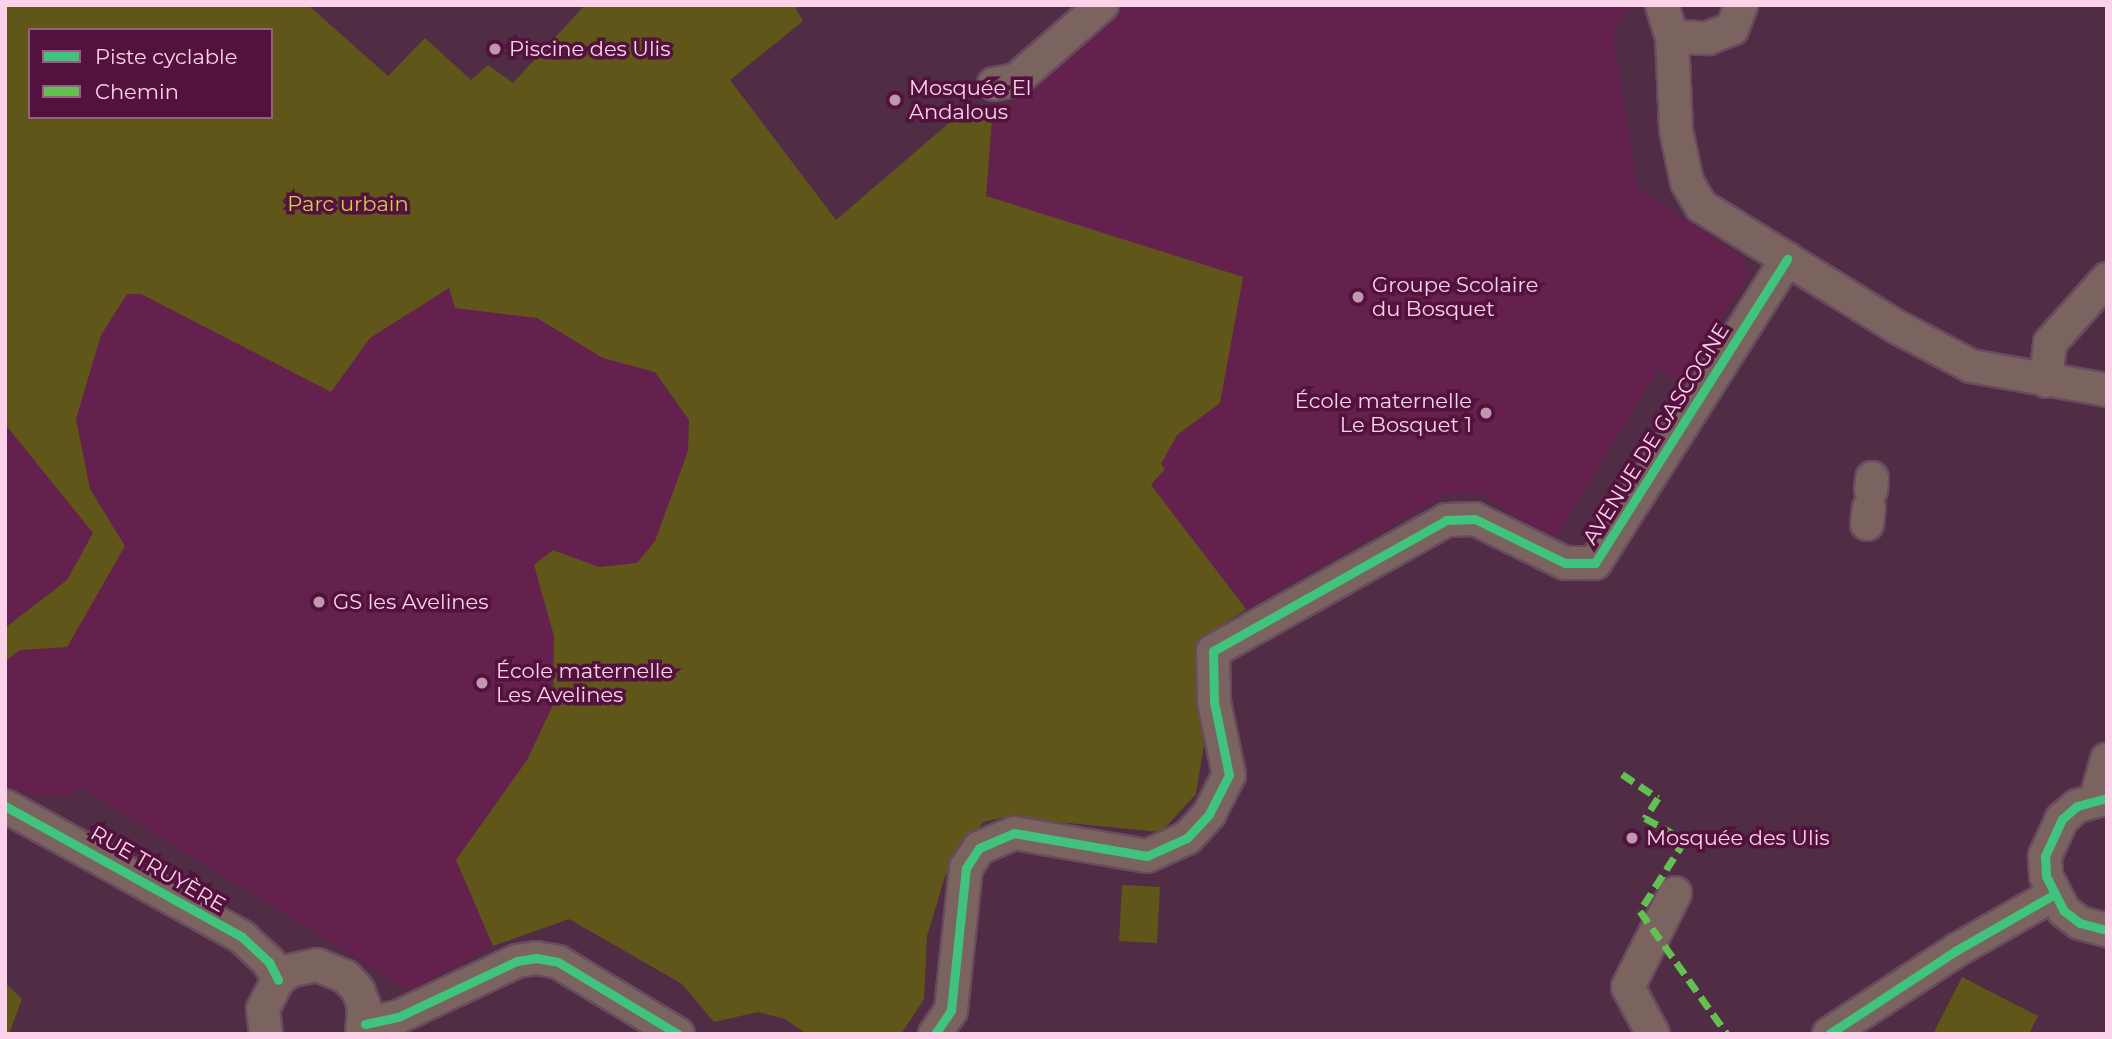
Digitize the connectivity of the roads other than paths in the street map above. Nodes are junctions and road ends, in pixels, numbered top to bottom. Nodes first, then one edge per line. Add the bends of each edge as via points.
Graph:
1 (1102, 5) edge
2 (1662, 5) edge
3 (1741, 5) edge
4 (1672, 37) junction
5 (994, 85) dead end
6 (1787, 259) junction
7 (2107, 279) edge
8 (2046, 381) junction
9 (2107, 390) edge
10 (2107, 759) edge
11 (2101, 798) edge
12 (5, 806) edge
13 (1675, 893) dead end
14 (2053, 895) junction
15 (2107, 930) edge
16 (278, 980) junction
17 (363, 1029) edge
18 (266, 1034) edge
19 (678, 1034) edge
20 (935, 1034) edge
21 (1653, 1034) edge
22 (1829, 1034) edge

1 - 5 street via 1016,80
2 - 4 street
3 - 4 street via 1732,29 1708,38
4 - 6 street via 1676,130 1687,182 1701,206
6 - 8 street via 1942,353 1971,366
6 - 20 street, AVENUE DE GASCOGNE via 1594,562 1565,563 1475,519 1446,520 1213,651 1214,702 1229,775 1209,814 1187,838 1147,856 1014,833 979,848 966,868 951,1010
7 - 8 street via 2050,343
8 - 9 street
10 - 11 street
11 - 14 street via 2062,819 2051,836 2046,876
12 - 16 street, RUE TRUYÈRE via 242,937 269,962
13 - 21 street via 1628,987
14 - 15 street via 2080,923
14 - 22 street via 1956,950
16 - 17 street via 302,967 331,968 358,990
16 - 18 street via 263,1009
17 - 19 street via 517,961 536,958 558,961

